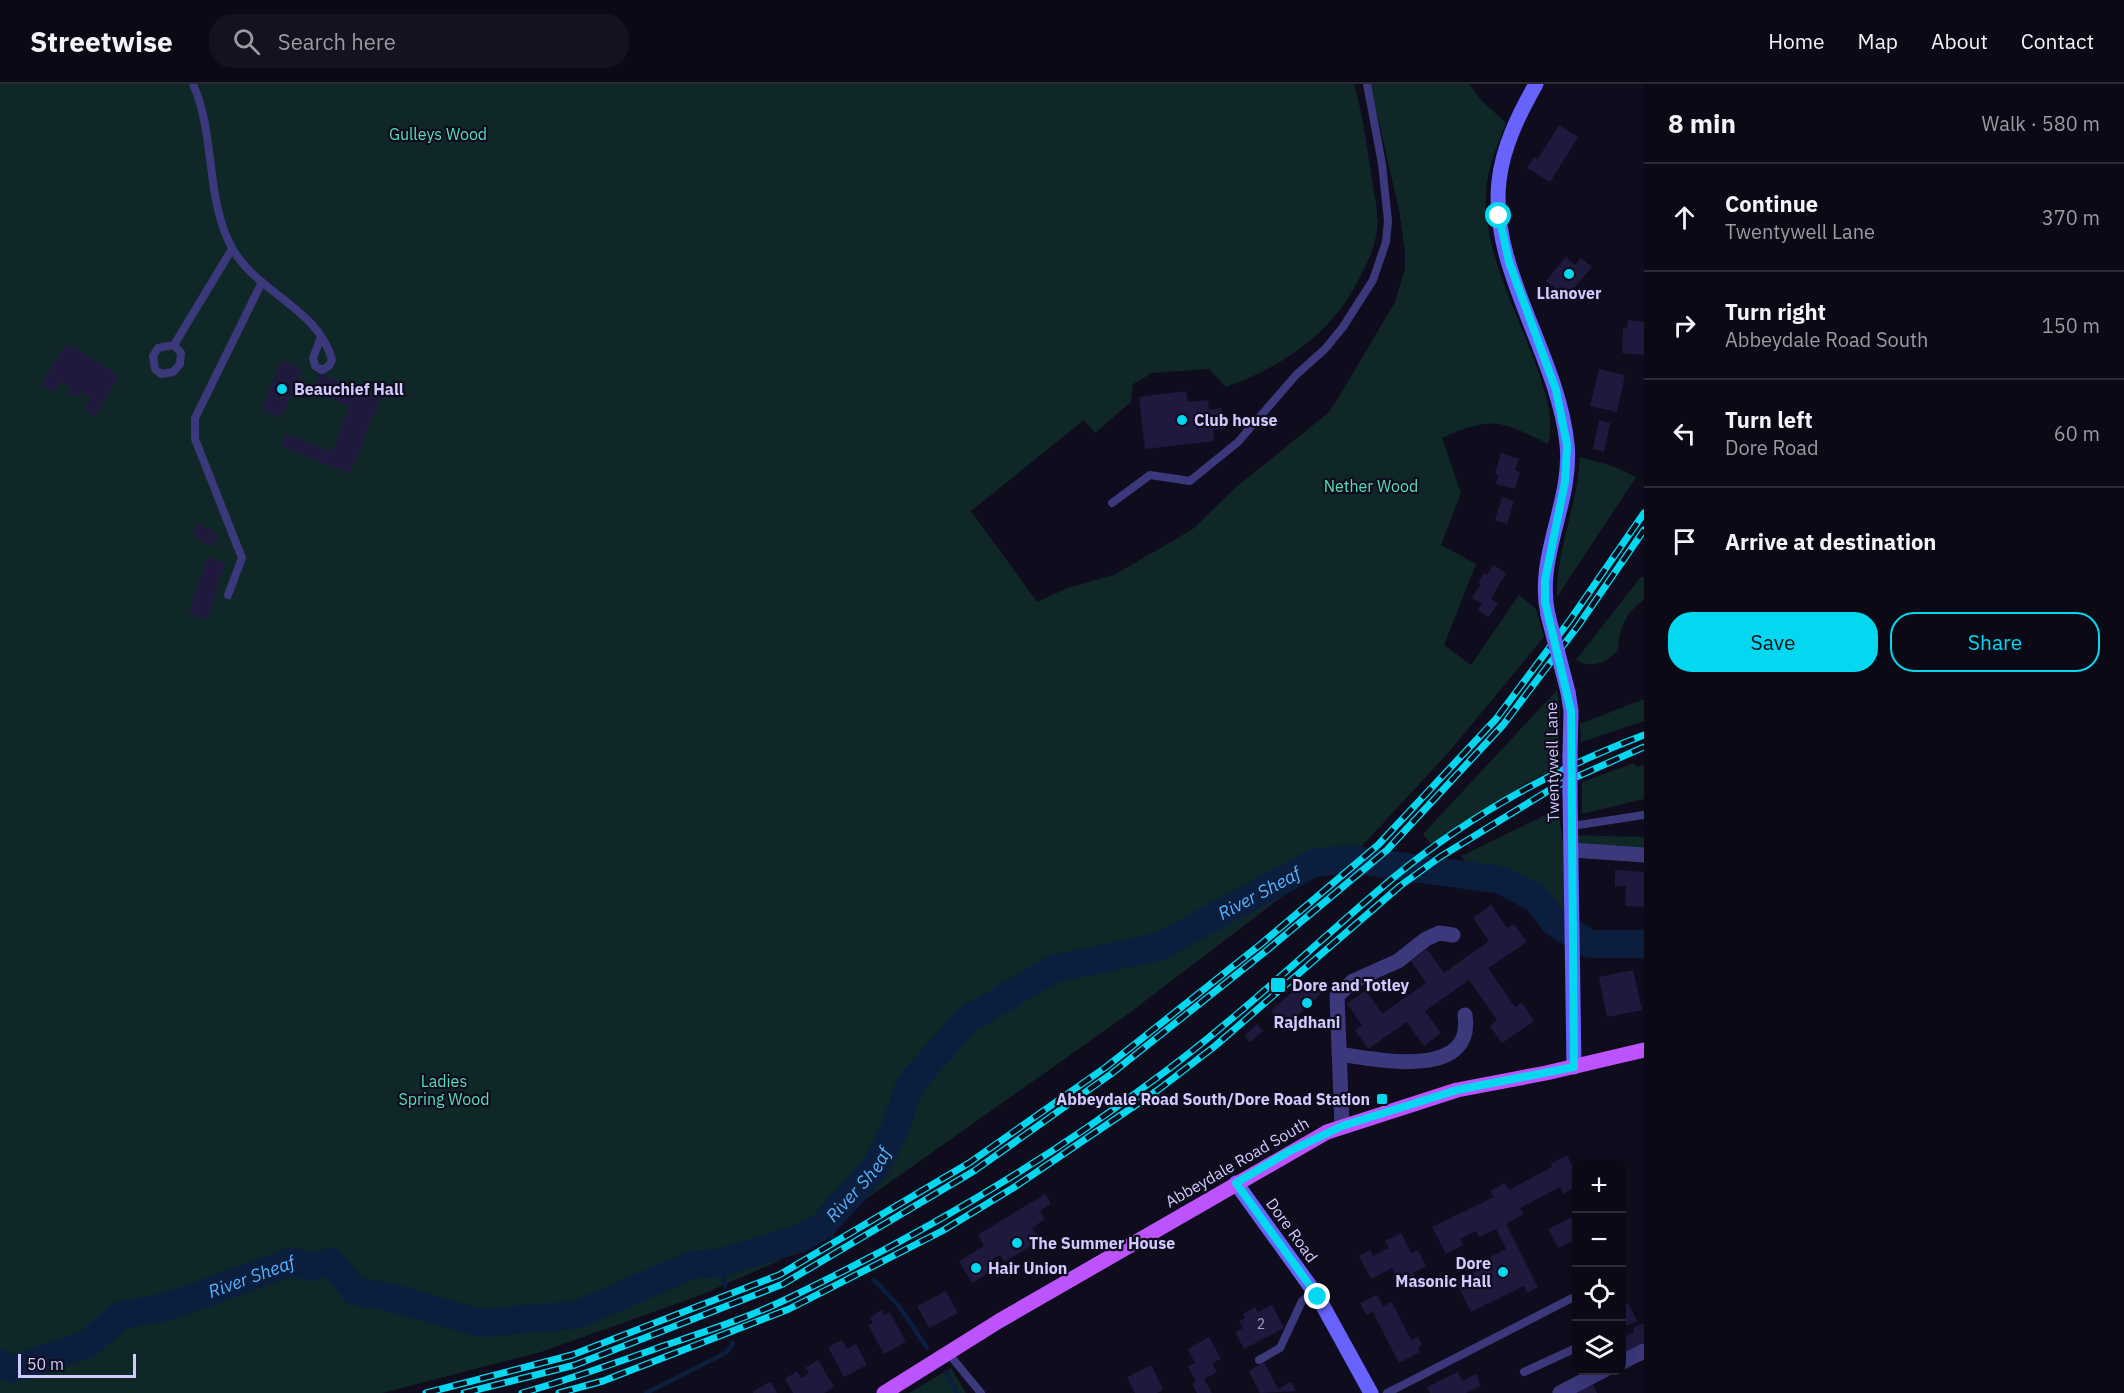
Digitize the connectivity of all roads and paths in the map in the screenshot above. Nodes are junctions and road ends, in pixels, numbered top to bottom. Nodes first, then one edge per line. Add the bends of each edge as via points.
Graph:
1 (193, 84) edge
2 (1367, 84) edge
3 (1536, 84) edge
4 (232, 249) junction
5 (262, 282) junction
6 (321, 337) dead end
7 (174, 345) dead end
8 (1112, 503) dead end
9 (228, 595) dead end
10 (1644, 815) edge
11 (1572, 826) junction
12 (1572, 850) junction
13 (1644, 855) edge
14 (1453, 935) dead end
15 (1465, 1015) dead end
16 (1644, 1050) edge
17 (1339, 1054) junction
18 (1574, 1067) junction
19 (1342, 1126) junction
20 (1236, 1183) junction
21 (1315, 1292) junction
22 (1572, 1298) edge
23 (1572, 1350) edge
24 (1644, 1351) edge
25 (948, 1353) junction
26 (1259, 1360) dead end
27 (1626, 1360) edge
28 (1524, 1372) dead end
29 (1596, 1375) edge
30 (884, 1393) edge
31 (981, 1393) edge
32 (1371, 1393) edge
33 (1387, 1393) edge
34 (1560, 1393) edge

1 - 4 lane via 201,102 222,222
2 - 8 lane via 1388,221 1386,242 1364,297 1335,338 1296,375 1238,442 1190,481 1150,475
3 - 11 street, Twentywell Lane, bridge via 1509,140 1498,201 1509,262 1556,390 1567,445 1565,482 1545,580 1548,615 1571,711
4 - 5 lane
4 - 7 lane
5 - 6 lane
5 - 9 lane via 195,418 195,439 242,558
10 - 11 lane
11 - 12 street, Twentywell Lane
12 - 13 street
12 - 18 street, Twentywell Lane
14 - 17 street via 1439,933 1426,939 1398,961 1353,981 1337,996
15 - 17 street via 1464,1038 1457,1048 1442,1056 1400,1064
16 - 18 main road, Abbeydale Road South
17 - 19 street
18 - 19 main road, Abbeydale Road South via 1457,1090
19 - 20 main road, Abbeydale Road South
20 - 21 street, Dore Road
20 - 25 main road, Abbeydale Road South
21 - 26 lane via 1302,1301 1280,1348
21 - 32 street, Dore Road
22 - 33 lane
23 - 28 lane
24 - 27 street
25 - 30 main road, Abbeydale Road South
25 - 31 lane
29 - 34 street

